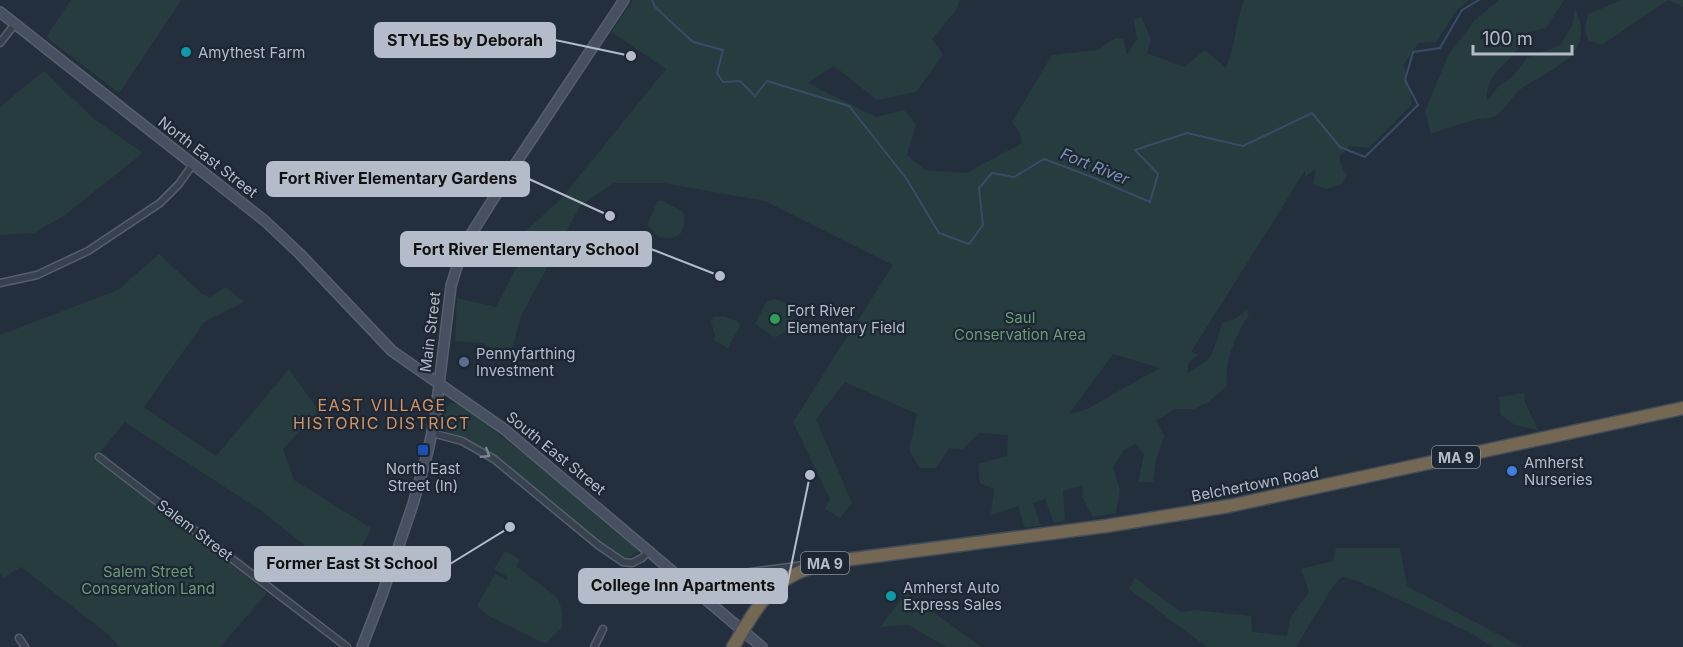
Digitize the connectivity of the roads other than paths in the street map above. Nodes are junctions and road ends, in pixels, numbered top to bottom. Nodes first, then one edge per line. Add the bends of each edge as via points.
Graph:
1 (624, 0) edge
2 (0, 12) edge
3 (15, 24) junction
4 (0, 43) edge
5 (193, 164) junction
6 (0, 283) edge
7 (439, 385) junction
8 (1683, 408) edge
9 (432, 433) junction
10 (99, 457) dead end
11 (650, 550) junction
12 (828, 562) junction
13 (694, 588) junction
14 (603, 629) dead end
15 (743, 630) junction
16 (19, 638) dead end
17 (25, 647) edge
18 (347, 647) edge
19 (362, 647) edge
20 (594, 647) edge
21 (733, 647) edge
22 (762, 647) edge

1 - 7 main road, Main Street via 463,247 451,286
2 - 3 main road, North East Street
3 - 4 street
3 - 5 main road, North East Street
5 - 6 street via 160,203 88,251 37,275
5 - 7 main road, North East Street via 265,221 392,351
7 - 9 main road, Main Street
7 - 11 main road, South East Street via 489,417
8 - 12 highway, Belchertown Road / MA 9 via 1229,506 1116,525
9 -> 11 street via 462,441 494,459 623,562 632,563
9 - 19 main road, Main Street via 413,504
10 - 18 street, Salem Street
11 - 13 main road, South East Street
12 - 13 street, Belchertown Road via 727,574 702,580
12 - 15 highway, Belchertown Road / MA 9 via 797,572 779,584
13 - 15 main road, South East Street
14 - 20 street
15 - 21 highway, MA 9
15 - 22 main road, South East Street
16 - 17 street

